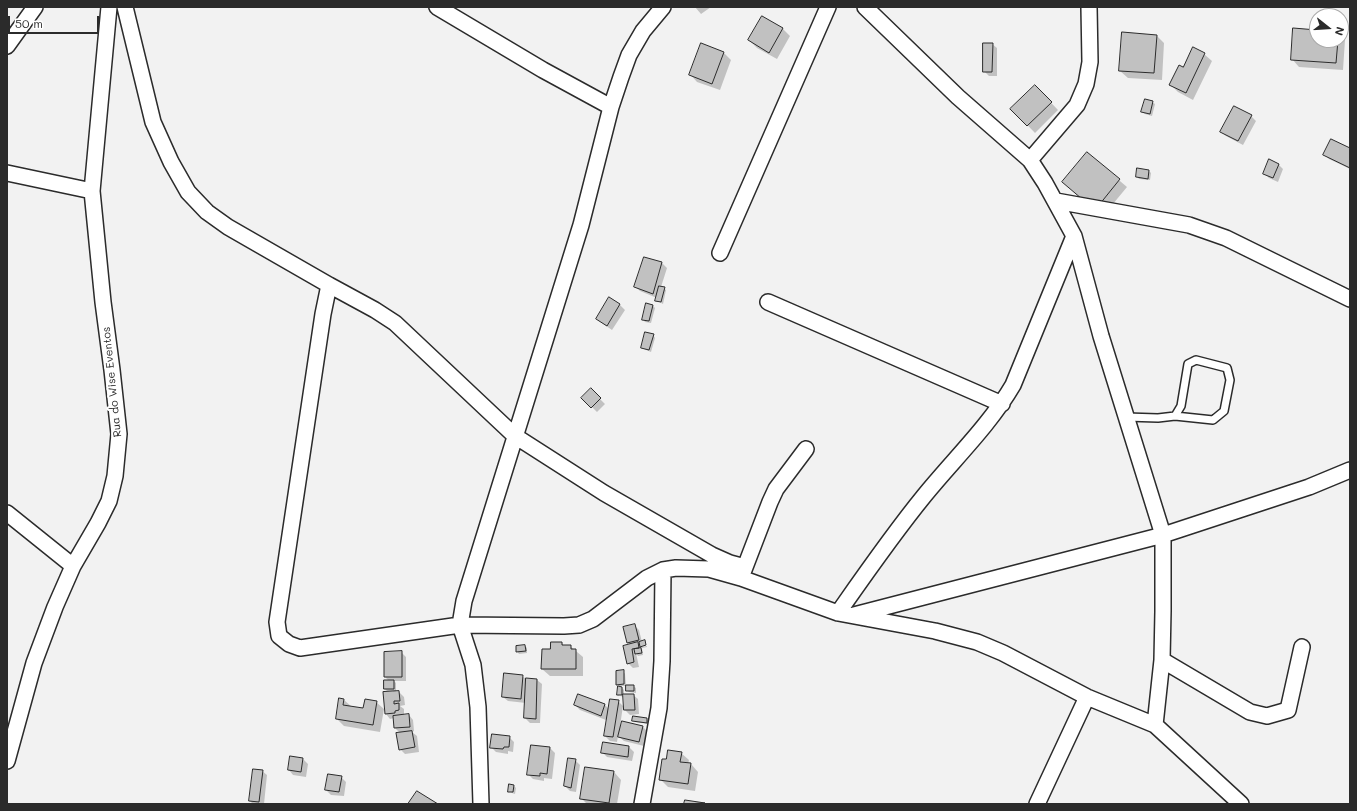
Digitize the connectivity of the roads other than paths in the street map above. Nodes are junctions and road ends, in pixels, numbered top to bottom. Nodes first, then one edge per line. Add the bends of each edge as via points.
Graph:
1 (35, 7) edge
2 (109, 7) edge
3 (125, 7) edge
4 (436, 7) edge
5 (663, 7) edge
6 (828, 7) edge
7 (865, 7) edge
8 (1090, 7) edge
9 (7, 46) edge
10 (611, 107) junction
11 (1030, 160) junction
12 (7, 173) edge
13 (92, 191) junction
14 (1056, 201) junction
15 (1074, 236) junction
16 (720, 253) dead end
17 (329, 285) junction
18 (1350, 299) edge
19 (768, 302) dead end
20 (1002, 404) junction
21 (1175, 416) junction
22 (1126, 417) junction
23 (515, 436) junction
24 (806, 449) dead end
25 (1350, 470) edge
26 (7, 513) edge
27 (1163, 535) junction
28 (74, 566) junction
29 (664, 570) junction
30 (743, 572) junction
31 (844, 615) junction
32 (460, 625) junction
33 (1302, 647) dead end
34 (1162, 660) junction
35 (1087, 697) junction
36 (1155, 725) junction
37 (7, 761) edge
38 (481, 804) edge
39 (642, 804) edge
40 (1037, 804) edge
41 (1241, 804) edge

1 - 9 street
2 - 13 street, Rua do Wise Eventos
3 - 17 street via 153,122 188,192 207,212 228,228
4 - 10 street
5 - 10 street via 643,31 629,55
6 - 16 street
7 - 11 street via 958,97
8 - 11 street via 1090,62 1086,84 1077,104
10 - 23 street via 581,225
11 - 14 street
12 - 13 street
13 - 28 street, Rua do Wise Eventos via 119,434 115,476 109,501
14 - 15 street
14 - 18 street via 1188,225 1226,238
15 - 20 street via 1013,385
15 - 22 street
17 - 23 street via 395,323
17 - 32 street via 277,622 280,636 288,644 300,648
19 - 20 street
20 - 31 street via 882,548
21 - 21 lane via 1181,406 1188,364 1196,360 1227,368 1230,380 1224,410 1213,420
21 - 22 lane
22 - 27 street
23 - 30 street via 604,493
23 - 32 street via 464,601
24 - 30 street via 776,489
25 - 27 street via 1309,487
26 - 28 street
27 - 31 street
27 - 34 street
28 - 37 street, Rua do Wise Eventos via 55,607 34,664
29 - 30 street via 676,568
29 - 32 street via 647,578 593,619 579,624
29 - 39 street via 659,708
30 - 31 street
31 - 35 street via 935,631 977,642
32 - 38 street via 473,665 478,707
33 - 34 street via 1288,710 1268,716 1250,712
34 - 36 street
35 - 36 street
35 - 40 street
36 - 41 street

